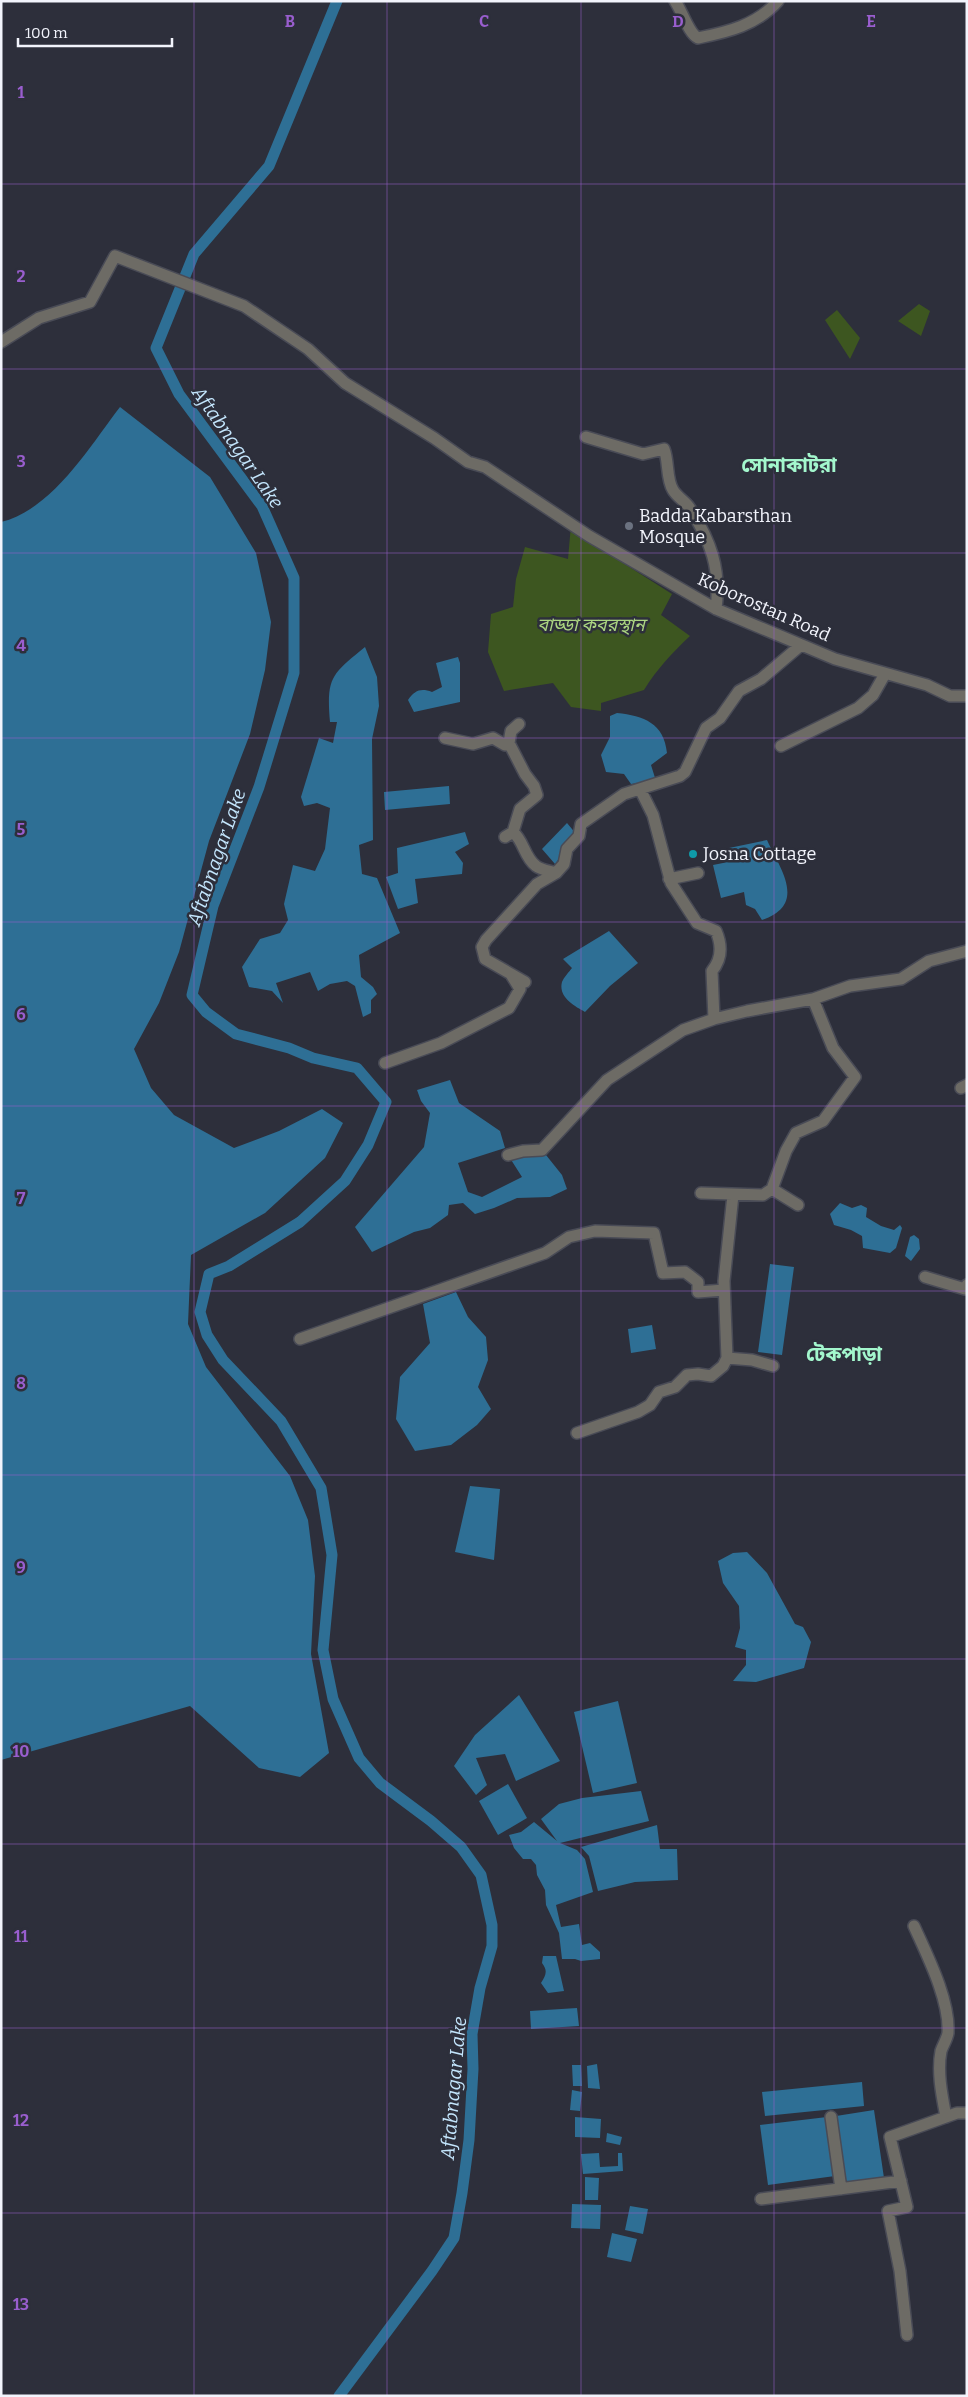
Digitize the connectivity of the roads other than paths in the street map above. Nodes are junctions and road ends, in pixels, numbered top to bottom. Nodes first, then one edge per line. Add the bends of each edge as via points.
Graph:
1 (675, 1) edge
2 (779, 1) edge
3 (1, 342) edge
4 (586, 437) dead end
5 (716, 609) junction
6 (800, 645) junction
7 (885, 674) junction
8 (967, 696) edge
9 (519, 724) dead end
10 (445, 738) dead end
11 (510, 743) junction
12 (781, 746) dead end
13 (640, 789) junction
14 (556, 873) junction
15 (698, 873) dead end
16 (669, 879) junction
17 (967, 951) edge
18 (511, 974) junction
19 (525, 982) dead end
20 (813, 999) junction
21 (714, 1019) junction
22 (385, 1064) dead end
23 (508, 1155) dead end
24 (772, 1189) junction
25 (701, 1193) dead end
26 (733, 1195) junction
27 (798, 1205) dead end
28 (925, 1277) dead end
29 (967, 1285) edge
30 (724, 1290) junction
31 (300, 1338) dead end
32 (727, 1358) junction
33 (773, 1366) dead end
34 (578, 1433) dead end
35 (914, 1926) dead end
36 (967, 2112) edge
37 (831, 2117) dead end
38 (946, 2117) junction
39 (901, 2181) junction
40 (842, 2189) junction
41 (761, 2199) dead end
42 (907, 2335) dead end

1 - 2 street via 692,36 698,38 748,24 767,14
3 - 5 street, Koborostan Road via 39,318 90,302 115,256 244,306 308,349 344,383 468,462 485,467 589,536
4 - 5 street via 643,454 664,449 672,490 697,521 718,569
5 - 6 street, Koborostan Road
6 - 7 street, Koborostan Road
6 - 13 street via 761,679 739,691 720,718 706,728 685,772
7 - 8 street, Koborostan Road via 927,685 950,696
7 - 12 street via 873,695 858,708
9 - 11 street via 511,731
10 - 11 street via 473,744 493,738 505,745
11 - 14 street via 537,795 520,809 509,834 521,838 536,866
13 - 14 street via 624,794 581,824 579,836 567,849 564,864
13 - 16 street via 653,816
14 - 18 street via 537,884 482,947 485,959
15 - 16 street
16 - 21 street via 697,923 716,932 721,942 718,963 712,971
17 - 20 street via 929,961 901,979 850,986
18 - 19 street
18 - 22 street via 520,989 509,1008 441,1044
20 - 21 street
20 - 24 street via 834,1048 855,1077 823,1121 796,1133
21 - 23 street via 683,1030 607,1080 542,1150
24 - 26 street via 763,1195
24 - 27 street
25 - 26 street
26 - 30 street
28 - 29 street via 965,1289
30 - 31 street via 698,1292 698,1282 685,1272 663,1273 654,1233 595,1231 569,1237 545,1252
30 - 32 street
32 - 33 street
32 - 34 street via 715,1375 687,1375 675,1387 659,1392 650,1405 638,1412
35 - 38 street via 945,2008 948,2033 941,2051 940,2084
36 - 38 street
37 - 40 street
38 - 39 street via 890,2137
39 - 40 street
39 - 42 street via 907,2207 888,2211 900,2271
40 - 41 street

